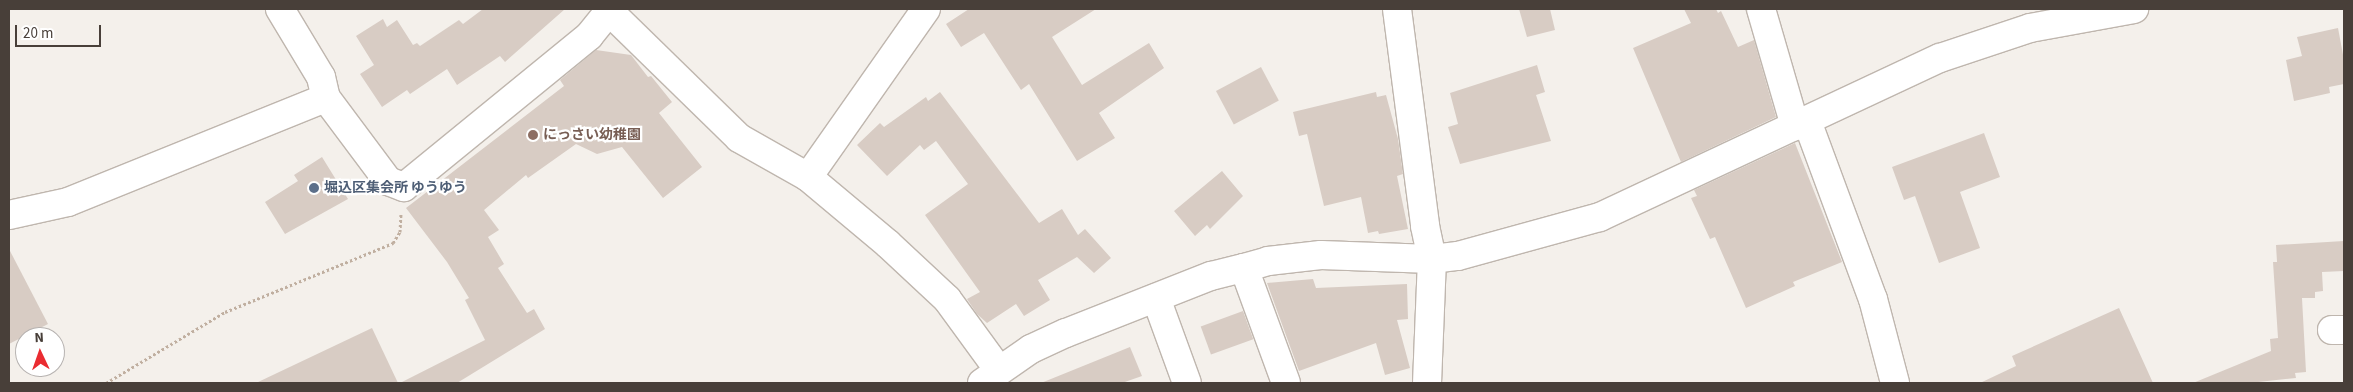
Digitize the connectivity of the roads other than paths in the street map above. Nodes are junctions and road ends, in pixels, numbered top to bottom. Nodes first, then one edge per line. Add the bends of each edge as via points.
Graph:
1 (280, 9) edge
2 (926, 9) edge
3 (1397, 9) edge
4 (1761, 9) edge
5 (2134, 9) edge
6 (610, 10) edge
7 (2028, 18) edge
8 (326, 98) junction
9 (1801, 123) junction
10 (808, 177) junction
11 (9, 215) edge
12 (1432, 259) junction
13 (1244, 268) junction
14 (1156, 298) junction
15 (990, 376) edge
16 (1187, 383) edge
17 (1286, 383) edge
18 (1427, 383) edge
19 (1895, 383) edge

1 - 8 street via 321,77
2 - 10 street
3 - 12 street
4 - 9 street
5 - 7 street
6 - 8 street via 589,36 404,187 388,181
6 - 10 street via 739,138
7 - 9 street
8 - 11 street via 68,202
9 - 12 street via 1600,217 1530,239
9 - 19 street via 1872,299
10 - 15 street via 848,208 947,299
12 - 13 street via 1321,255
12 - 18 street
13 - 14 street
13 - 17 street
14 - 15 street via 1066,333
14 - 16 street

